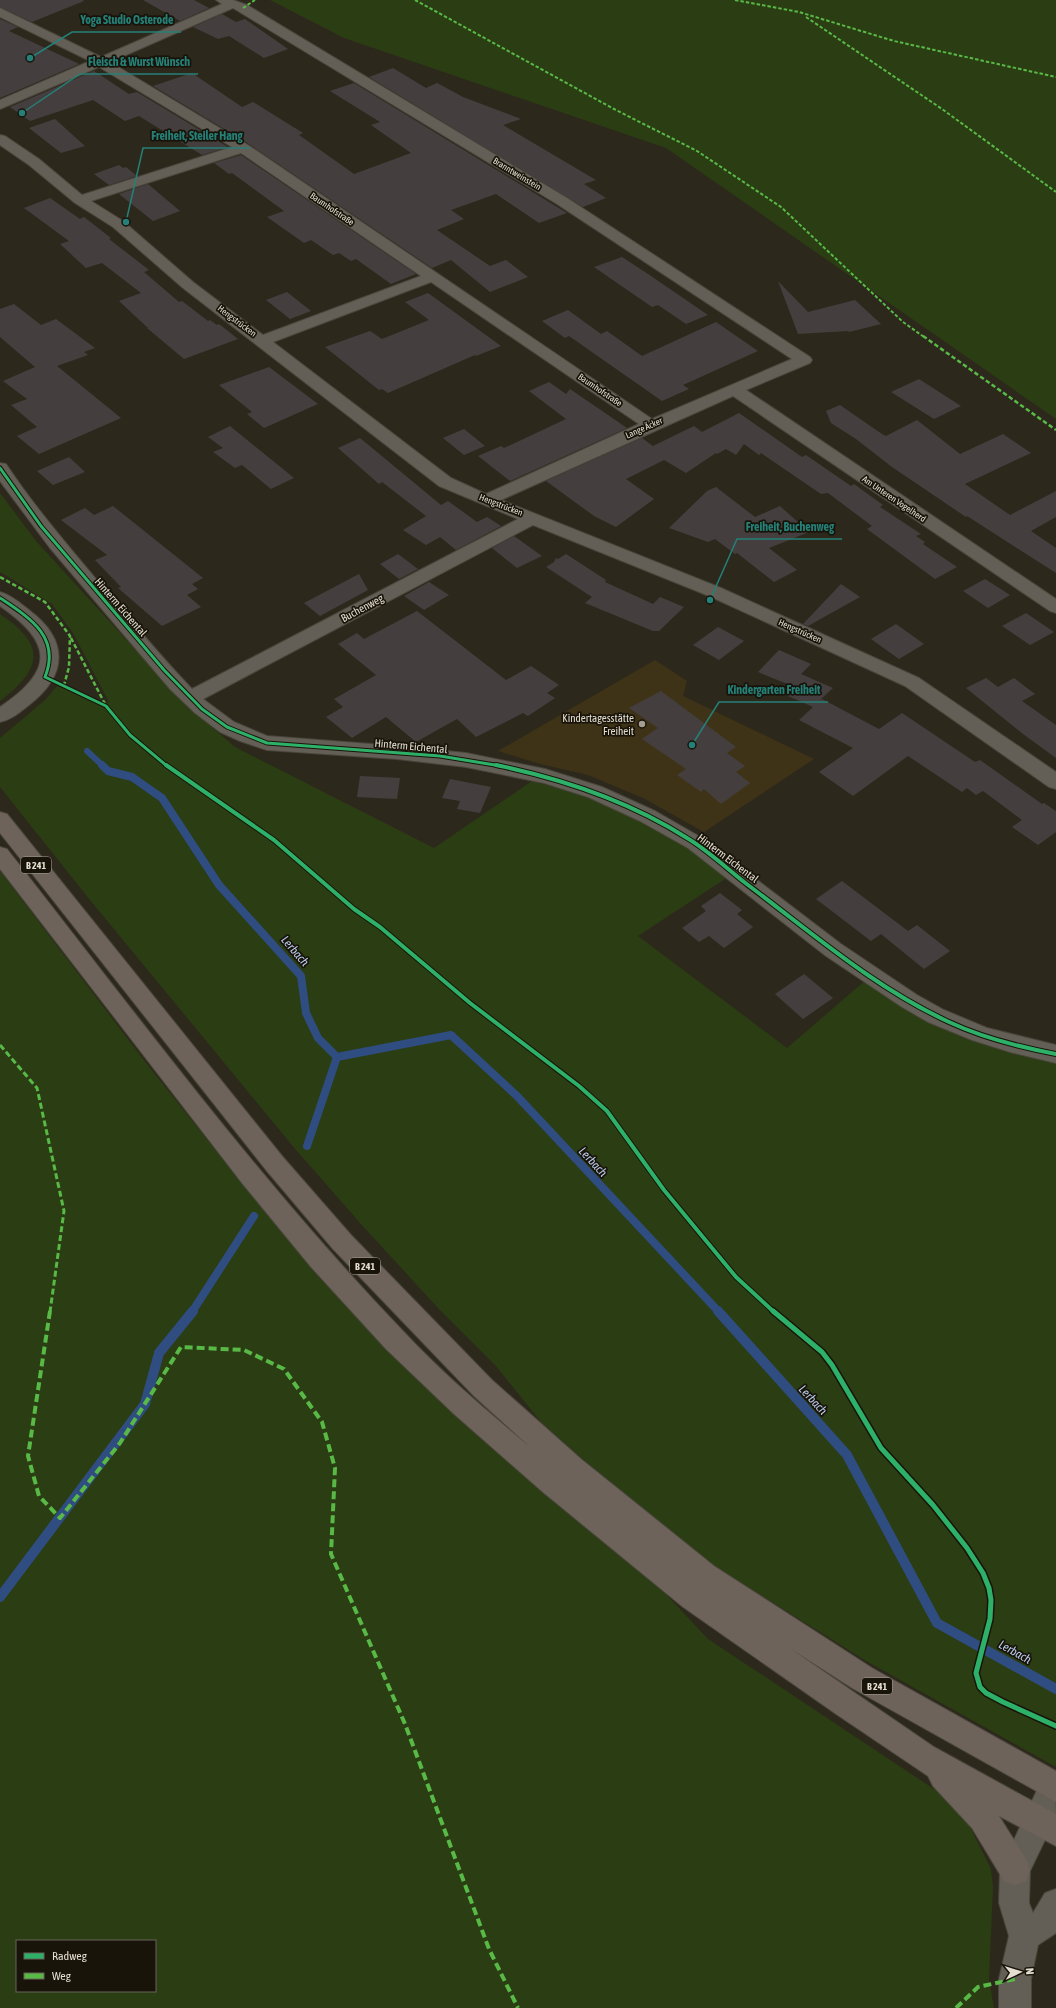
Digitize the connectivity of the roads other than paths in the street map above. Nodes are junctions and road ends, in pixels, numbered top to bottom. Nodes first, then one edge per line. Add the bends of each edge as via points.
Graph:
1 (226, 2) edge
2 (0, 12) edge
3 (99, 62) junction
4 (0, 105) edge
5 (0, 139) edge
6 (243, 148) junction
7 (80, 200) junction
8 (431, 277) junction
9 (262, 341) junction
10 (804, 360) joint
11 (733, 389) junction
12 (652, 425) junction
13 (0, 468) edge
14 (486, 500) junction
15 (533, 518) junction
16 (0, 598) edge
17 (1056, 607) edge
18 (191, 698) junction
19 (0, 716) edge
20 (1056, 782) edge
21 (0, 819) edge
22 (0, 854) edge
23 (1056, 1054) edge
24 (924, 1757) junction
25 (1056, 1787) edge
26 (1047, 1826) edge
27 (1016, 1870) junction
28 (1056, 1904) edge
29 (1025, 1936) junction
30 (1015, 2008) edge

1 - 3 street
1 - 10 street, Branntweinstein via 243,8 562,201
2 - 3 street, Baumhofstraße
3 - 4 street
3 - 6 street, Baumhofstraße
5 - 7 street, Hengstrücken via 34,162
6 - 7 street
6 - 8 street, Baumhofstraße
7 - 9 street, Hengstrücken via 118,224 188,284
8 - 9 street
8 - 12 street, Baumhofstraße
9 - 14 street, Hengstrücken via 445,482
10 - 11 street, Lange Äcker
11 - 12 street, Lange Äcker
11 - 17 street, Am Unteren Vogelherd
12 - 14 street, Lange Äcker
13 - 18 street, Hinterm Eichental via 17,495 54,542 145,649
14 - 15 street, Hengstrücken
15 - 18 street, Buchenweg
15 - 20 street, Hengstrücken via 715,592 912,682
16 - 19 street via 38,626 50,648 51,657 47,673 37,687 24,700
18 - 23 street, Hinterm Eichental via 223,725 267,743 446,758 531,774 600,794 652,819 697,845 856,965 910,1001 983,1036
21 - 25 main road, B 241 via 274,1163 342,1242 483,1388 572,1468 704,1576 862,1678
22 - 24 main road, B 241 via 250,1176 320,1259 395,1341 462,1406 541,1474 693,1597
24 - 26 main road, B 241
24 - 27 main road via 983,1817
25 - 26 street
26 - 27 street
27 - 29 street via 1014,1903
28 - 29 street via 1044,1924
29 - 30 street via 1015,1979

